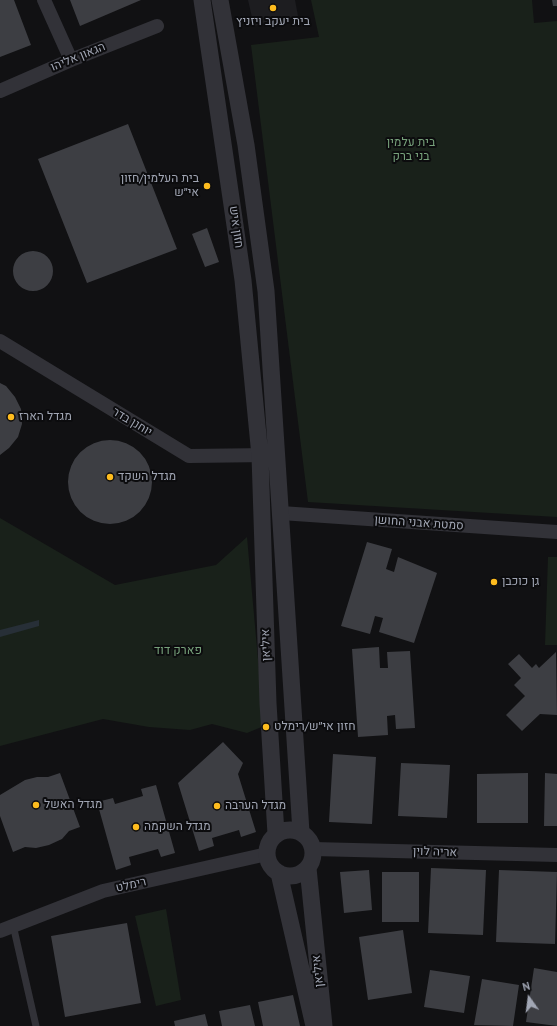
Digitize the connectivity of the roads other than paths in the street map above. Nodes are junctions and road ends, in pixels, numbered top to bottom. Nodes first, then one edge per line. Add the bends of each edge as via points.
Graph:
1 (44, 0) edge
2 (202, 0) edge
3 (220, 0) edge
4 (157, 26) dead end
5 (71, 60) junction
6 (0, 91) edge
7 (0, 341) edge
8 (268, 455) junction
9 (281, 513) junction
10 (557, 532) edge
11 (301, 832) junction
12 (276, 834) junction
13 (313, 849) junction
14 (267, 854) junction
15 (557, 856) edge
16 (308, 868) junction
17 (279, 874) junction
18 (13, 925) junction
19 (0, 931) edge
20 (36, 1026) edge
21 (314, 1026) edge
22 (324, 1026) edge

1 - 5 street
2 - 8 street, חזון איש
3 - 8 street, חזון איש via 246,145 266,291
4 - 5 street, הגאון אליהו
5 - 6 street, הגאון אליהו
7 - 8 street, יוחנן בדר via 189,456
8 - 9 street, איליאן
8 - 12 street, איליאן via 268,703
9 - 10 street, סמטת אבני החושן
9 - 11 street, איליאן
11 - 12 street via 288,830
11 - 13 street
12 - 14 street via 271,840
13 - 15 street, אריה לוין
13 - 16 street via 313,857
14 - 17 street via 271,867
14 - 18 street, רימלט via 103,891
16 - 17 street via 295,876
16 - 22 street, איליאן
17 - 21 street, איליאן
18 - 19 street, רימלט
18 - 20 lane

